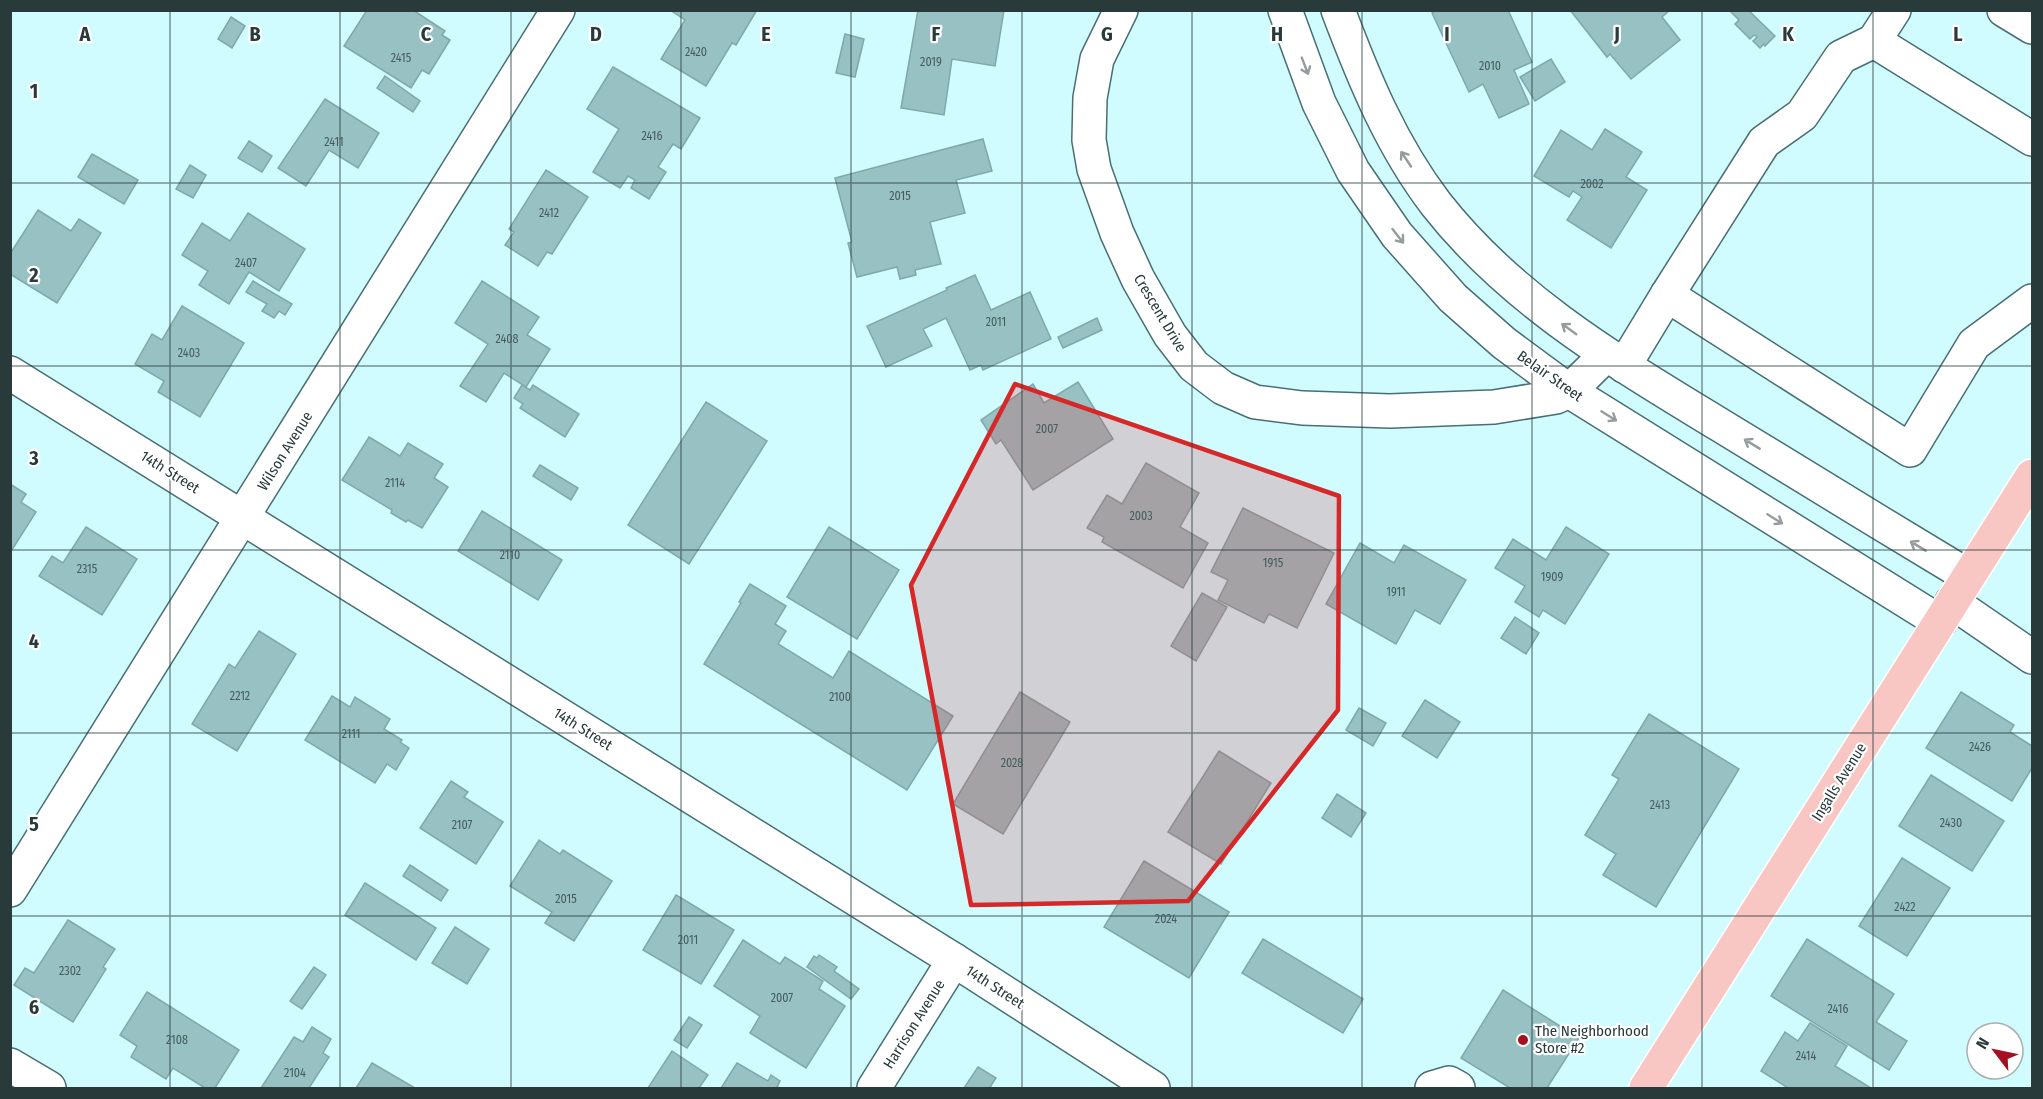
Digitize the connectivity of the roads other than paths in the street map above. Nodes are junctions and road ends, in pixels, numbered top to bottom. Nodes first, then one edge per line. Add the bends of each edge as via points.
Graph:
1 (558, 10) edge
2 (1121, 10) edge
3 (1285, 10) edge
4 (1338, 10) edge
5 (1894, 10) edge
6 (2004, 10) edge
7 (2032, 27) edge
8 (1875, 41) junction
9 (2032, 139) edge
10 (1667, 296) junction
11 (2032, 301) edge
12 (1615, 361) junction
13 (10, 373) edge
14 (1569, 391) junction
15 (2032, 476) edge
16 (244, 518) junction
17 (1953, 600) junction
18 (2032, 657) edge
19 (10, 890) edge
20 (954, 960) junction
21 (10, 1065) edge
22 (49, 1089) edge
23 (874, 1089) edge
24 (1153, 1089) edge
25 (1432, 1089) edge
26 (1458, 1089) edge
27 (1646, 1089) edge

1 - 16 street, Wilson Avenue
2 - 14 street, Crescent Drive via 1097,59 1090,98 1089,140 1094,169 1138,279 1170,335 1194,366 1223,388 1255,402 1302,408 1390,411 1494,407 1556,398
3 -> 14 street, Belair Street via 1319,103 1353,171 1397,235 1453,298 1504,343
12 -> 4 street, Belair Street via 1535,304 1489,262 1436,204 1397,146 1365,82
5 - 8 street
6 - 7 street
8 - 9 street
8 - 10 street, Crescent Drive via 1841,57 1802,115 1764,142
10 - 11 street via 1910,450 1974,344
10 - 12 street, Crescent Drive
12 - 14 street, Crescent Drive
17 -> 12 street, Belair Street
13 - 16 street, 14th Street
14 -> 17 street, Belair Street
15 - 17 main road, Ingalls Avenue
16 - 19 street, Wilson Avenue
16 - 20 street, 14th Street
17 - 18 street, Belair Street
17 - 27 main road, Ingalls Avenue
20 - 23 street, Harrison Avenue
20 - 24 street, 14th Street
21 - 22 street
25 - 26 street via 1449,1083

